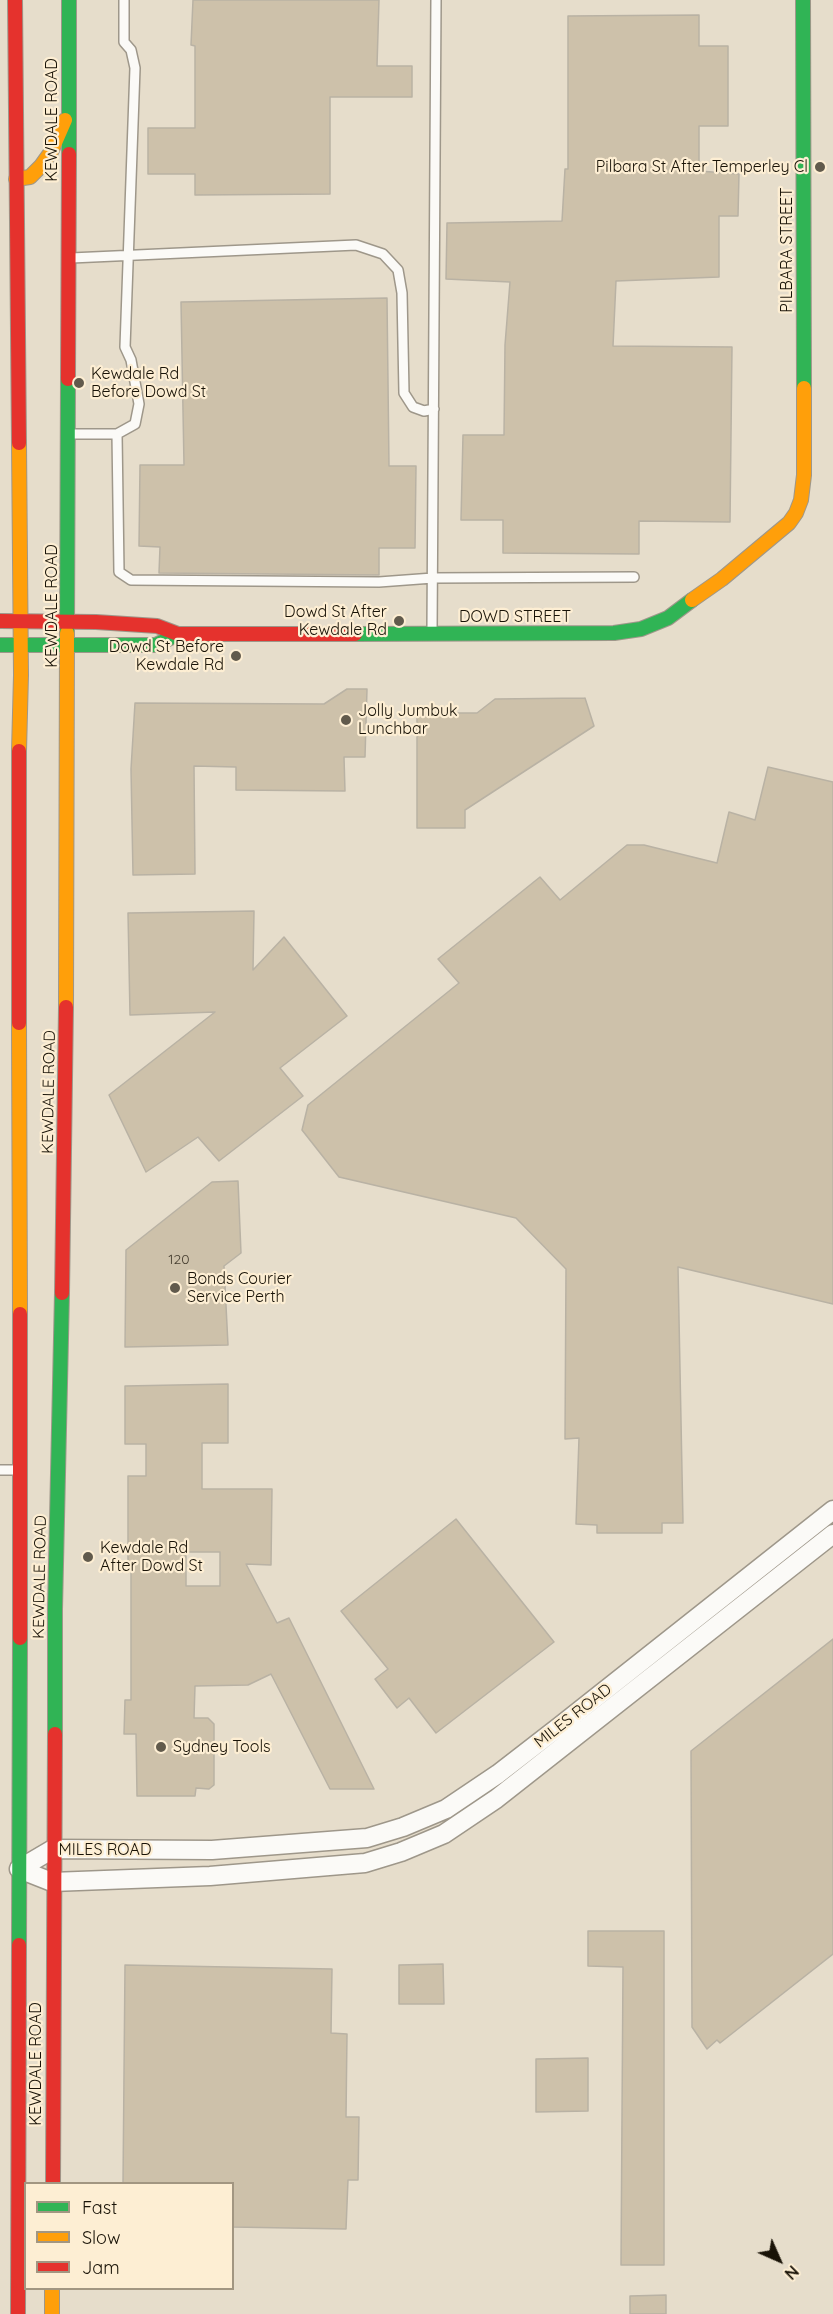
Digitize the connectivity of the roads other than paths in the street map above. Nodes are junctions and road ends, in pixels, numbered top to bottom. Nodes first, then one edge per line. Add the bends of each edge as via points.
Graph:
1 (15, 0) edge
2 (69, 0) edge
3 (124, 0) edge
4 (436, 0) edge
5 (803, 0) edge
6 (69, 112) junction
7 (16, 179) junction
8 (130, 255) junction
9 (69, 258) junction
10 (434, 409) junction
11 (68, 434) junction
12 (117, 434) junction
13 (801, 500) joint
14 (19, 537) junction
15 (6, 570) dead end
16 (633, 577) dead end
17 (433, 578) junction
18 (0, 621) edge
19 (21, 622) junction
20 (69, 623) junction
21 (432, 633) junction
22 (178, 634) junction
23 (21, 644) junction
24 (0, 645) edge
25 (68, 646) junction
26 (5, 710) dead end
27 (19, 750) junction
28 (0, 1470) edge
29 (30, 1470) junction
30 (59, 1470) junction
31 (833, 1510) edge
32 (833, 1534) edge
33 (53, 1849) junction
34 (19, 1869) junction
35 (52, 1882) junction
36 (18, 2166) junction
37 (53, 2182) edge
38 (3, 2190) dead end
39 (14, 2237) edge
40 (22, 2262) edge
41 (0, 2263) edge
42 (52, 2290) edge
43 (18, 2314) edge
44 (52, 2314) edge

1 - 7 main road, KEWDALE ROAD
2 - 6 main road, KEWDALE ROAD
3 - 8 lane via 124,42 135,68
4 - 10 lane
5 - 13 main road, PILBARA STREET
6 - 7 main road via 41,166 30,177
6 - 9 main road, KEWDALE ROAD
7 - 14 main road, KEWDALE ROAD
8 - 9 lane
8 - 10 lane via 356,245 383,254 398,270 402,293 404,393 413,406 424,411
8 - 12 lane via 125,347 139,404 135,424
9 - 11 main road, KEWDALE ROAD
10 - 17 lane
11 - 12 lane
11 - 20 main road, KEWDALE ROAD
12 - 17 lane via 119,572 131,580 379,582
13 - 21 main road, DOWD STREET via 789,523 751,556 668,618 641,629 582,634
14 - 15 main road
14 - 19 main road, KEWDALE ROAD
16 - 17 lane
17 - 21 lane
18 - 19 main road, DOWD STREET
19 - 20 main road, DOWD STREET
19 - 23 main road, KEWDALE ROAD
20 - 22 main road, DOWD STREET via 157,626
20 - 25 main road, KEWDALE ROAD
21 - 22 main road, DOWD STREET
22 - 25 main road, DOWD STREET via 156,645
23 - 24 main road, DOWD STREET
23 - 25 main road, DOWD STREET
23 - 27 main road, KEWDALE ROAD
25 - 30 main road, KEWDALE ROAD via 66,1108
26 - 27 main road
27 - 29 main road, KEWDALE ROAD
28 - 29 lane
29 - 30 main road
29 - 34 main road, KEWDALE ROAD
30 - 33 main road, KEWDALE ROAD
31 - 33 street, MILES ROAD via 534,1747 446,1809 367,1838 329,1842 212,1850
32 - 35 street, MILES ROAD via 496,1799 444,1834 401,1852 355,1864 210,1876
33 - 34 street, MILES ROAD
33 - 35 main road, KEWDALE ROAD
34 - 35 street, MILES ROAD
34 - 36 main road, KEWDALE ROAD via 14,1974
35 - 37 main road, KEWDALE ROAD
36 - 38 main road
36 - 39 main road, KEWDALE ROAD
39 - 40 main road, KEWDALE ROAD
40 - 41 street
40 - 43 main road, KEWDALE ROAD
42 - 44 main road

